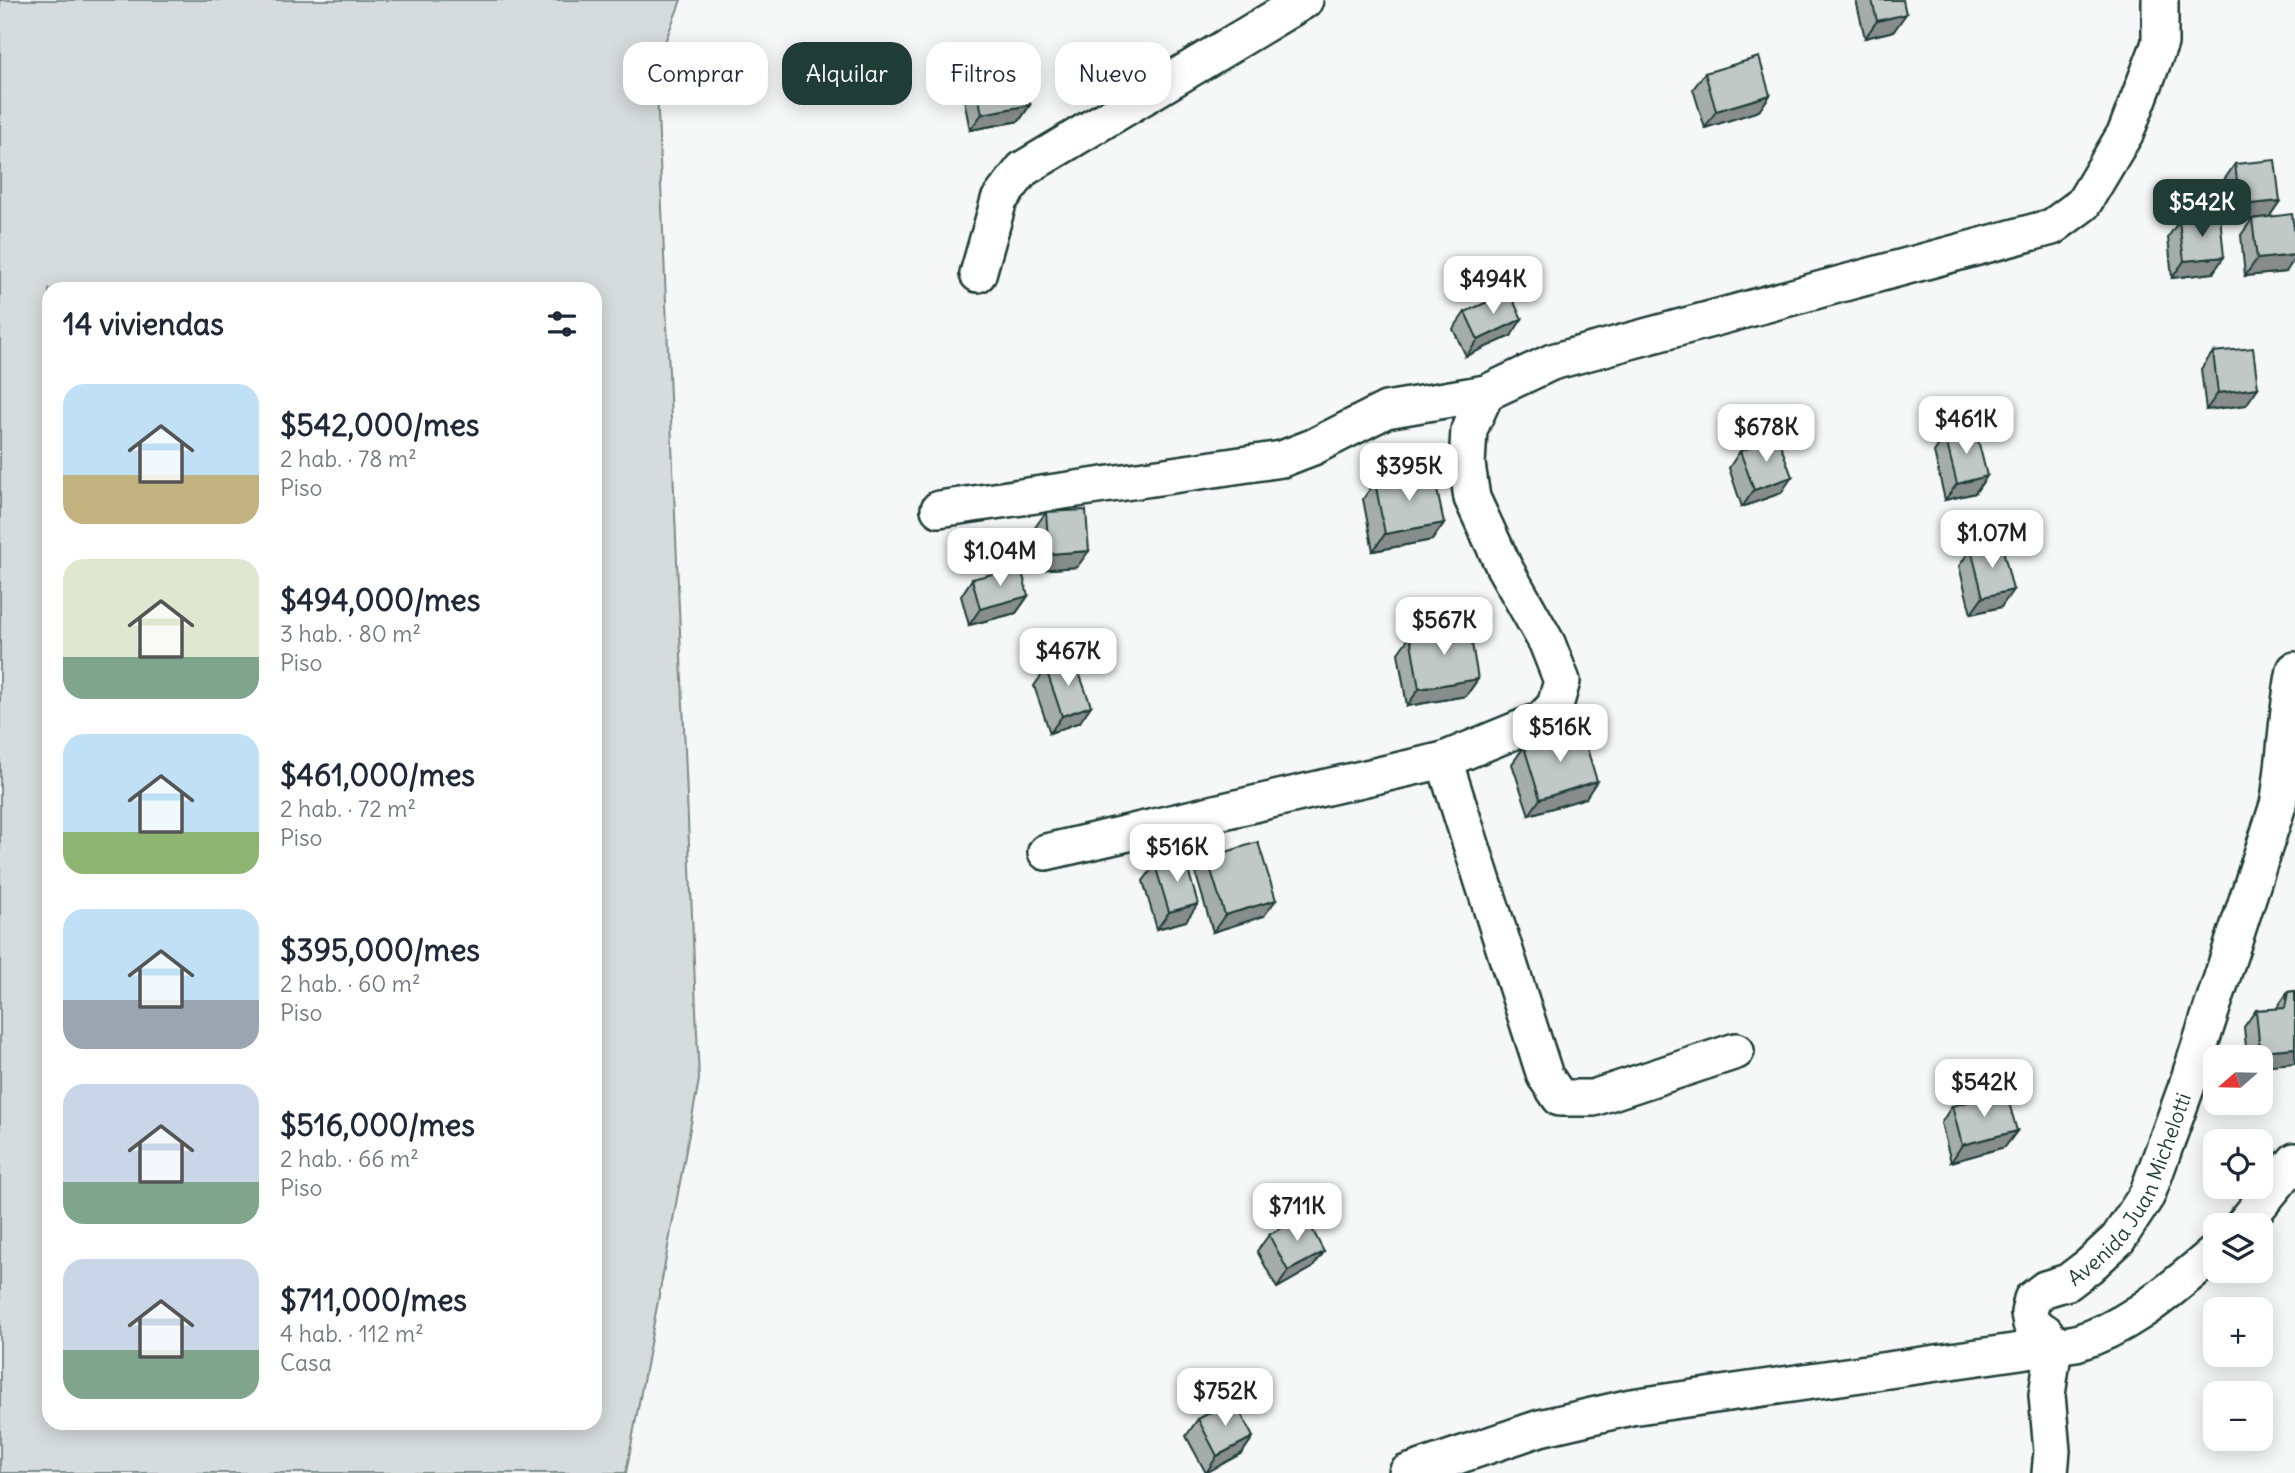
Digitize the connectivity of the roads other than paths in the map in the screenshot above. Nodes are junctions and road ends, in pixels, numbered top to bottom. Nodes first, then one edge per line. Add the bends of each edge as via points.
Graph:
1 (1305, 0) edge
2 (2160, 0) edge
3 (978, 274) dead end
4 (1486, 393) junction
5 (939, 509) dead end
6 (2295, 670) edge
7 (1444, 760) junction
8 (1046, 852) dead end
9 (1735, 1051) dead end
10 (2295, 1161) edge
11 (2253, 1213) edge
12 (2203, 1263) edge
13 (2054, 1346) junction
14 (1407, 1473) edge
15 (2050, 1473) edge

1 - 3 street via 1023,169 999,200
2 - 4 street via 2160,43 2126,132 2083,204 2052,228 1552,362
4 - 5 street via 1386,410 1282,459
4 - 7 street via 1469,430 1466,464 1472,498 1562,681 1555,706 1541,720
6 - 13 street, Avenida Juan Michelotti via 2278,805 2186,1088 2147,1195 2118,1240 2068,1282 2032,1299 2031,1324 2045,1332
7 - 8 street
7 - 9 street via 1545,1076 1560,1098 1593,1098
10 - 11 street
12 - 13 street via 2152,1304 2103,1335
13 - 14 street via 1631,1407 1540,1428
13 - 15 street via 2047,1395

